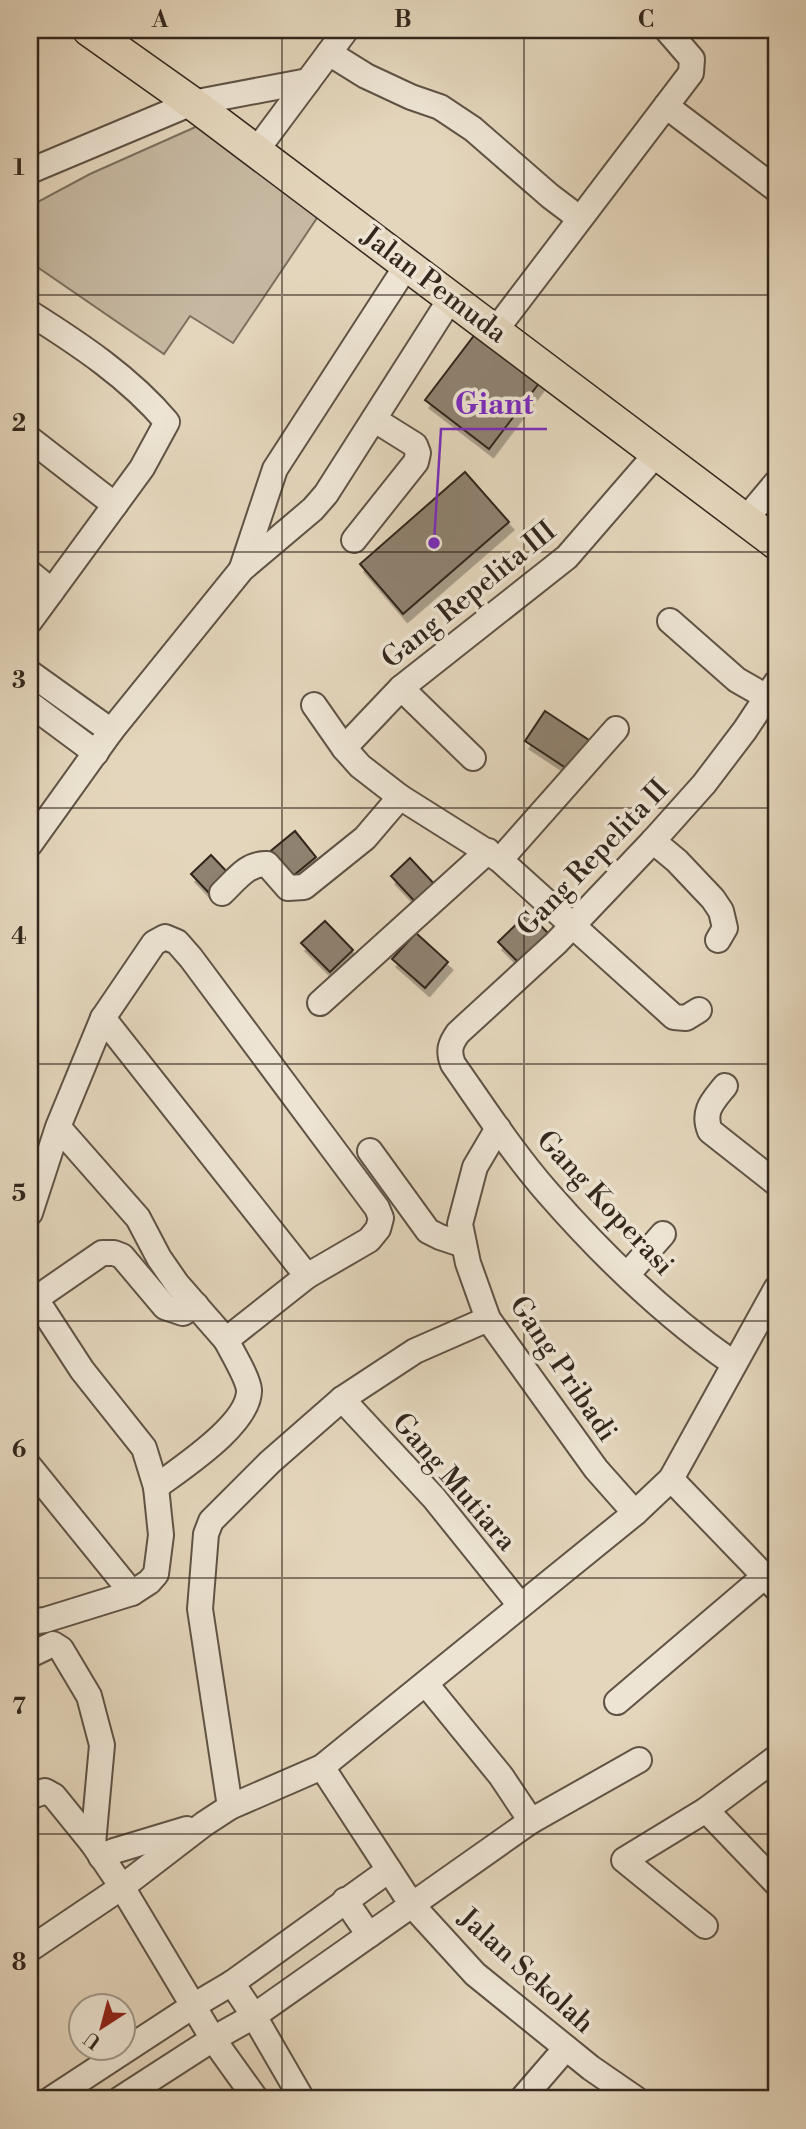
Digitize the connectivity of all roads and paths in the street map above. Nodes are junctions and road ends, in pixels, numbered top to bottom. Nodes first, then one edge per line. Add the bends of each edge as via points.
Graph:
1 (89, 30) edge
2 (667, 30) edge
3 (338, 37) edge
4 (308, 81) junction
5 (192, 103) junction
6 (666, 106) junction
7 (256, 151) junction
8 (30, 171) edge
9 (776, 189) edge
10 (579, 218) junction
11 (407, 265) junction
12 (451, 298) junction
13 (30, 313) edge
14 (495, 331) junction
15 (375, 420) junction
16 (30, 439) edge
17 (657, 453) junction
18 (776, 483) edge
19 (115, 505) junction
20 (745, 520) junction
21 (354, 540) dead end
22 (776, 543) edge
23 (242, 569) junction
24 (30, 573) edge
25 (52, 591) junction
26 (30, 621) edge
27 (670, 621) dead end
28 (30, 673) edge
29 (401, 688) junction
30 (771, 690) edge
31 (30, 704) edge
32 (314, 705) dead end
33 (616, 729) dead end
34 (111, 731) junction
35 (344, 748) junction
36 (96, 752) junction
37 (473, 758) dead end
38 (400, 797) junction
39 (653, 841) junction
40 (30, 844) edge
41 (494, 856) junction
42 (222, 893) dead end
43 (573, 927) junction
44 (718, 940) dead end
45 (320, 1003) dead end
46 (699, 1010) dead end
47 (103, 1017) junction
48 (453, 1064) joint
49 (725, 1086) dead end
50 (58, 1127) junction
51 (498, 1128) junction
52 (370, 1151) dead end
53 (776, 1183) edge
54 (30, 1213) edge
55 (663, 1234) dead end
56 (464, 1245) junction
57 (627, 1275) junction
58 (307, 1276) junction
59 (776, 1289) edge
60 (32, 1298) edge
61 (196, 1305) junction
62 (488, 1318) junction
63 (226, 1340) junction
64 (733, 1363) junction
65 (342, 1399) junction
66 (30, 1467) edge
67 (671, 1479) junction
68 (156, 1487) junction
69 (635, 1513) junction
70 (771, 1583) edge
71 (132, 1593) junction
72 (520, 1605) junction
73 (30, 1622) edge
74 (30, 1655) edge
75 (426, 1684) junction
76 (617, 1702) dead end
77 (776, 1758) edge
78 (639, 1760) dead end
79 (322, 1767) junction
80 (30, 1797) edge
81 (230, 1807) junction
82 (706, 1810) junction
83 (531, 1821) junction
84 (204, 1824) junction
85 (97, 1850) junction
86 (389, 1870) junction
87 (776, 1883) edge
88 (122, 1887) junction
89 (345, 1900) junction
90 (412, 1905) junction
91 (705, 1926) dead end
92 (369, 1935) junction
93 (30, 1949) edge
94 (232, 1983) junction
95 (193, 2006) junction
96 (254, 2016) junction
97 (213, 2039) junction
98 (566, 2048) junction
99 (51, 2099) edge
100 (120, 2099) edge
101 (256, 2099) edge
102 (302, 2099) edge
103 (522, 2099) edge
104 (636, 2099) edge

1 - 5 main road, Jalan Pemuda
2 - 6 street via 693,66
3 - 4 street
3 - 10 street via 387,86 440,107
4 - 5 street
4 - 7 street
5 - 7 main road, Jalan Pemuda
5 - 8 street
6 - 9 street
6 - 10 street
7 - 11 main road, Jalan Pemuda
10 - 14 street
11 - 12 main road, Jalan Pemuda
11 - 23 street via 275,469
12 - 14 main road, Jalan Pemuda
12 - 15 street
13 - 19 street via 143,393 167,422
14 - 17 main road, Jalan Pemuda
15 - 21 street via 415,445 418,453 416,462
15 - 23 street via 313,509
16 - 19 street
17 - 20 main road, Jalan Pemuda
17 - 29 street, Gang Repelita III via 567,557
18 - 20 street
19 - 25 street
20 - 22 main road, Jalan Pemuda
23 - 34 street
24 - 25 street
25 - 26 street
27 - 30 street via 737,680
28 - 34 street
29 - 35 street, Gang Repelita III
29 - 37 street
30 - 39 street, Gang Repelita II via 704,784
31 - 36 street
32 - 35 street
33 - 41 street
34 - 36 street
35 - 38 street
36 - 40 street
38 - 41 street
38 - 42 street via 365,838 304,887 288,888 267,864 258,863
39 - 43 street, Gang Repelita II
39 - 44 street via 721,911 725,928
41 - 43 street
41 - 45 street
43 - 46 street via 674,1017 687,1018
43 - 48 street, Gang Repelita II via 458,1033 449,1053
47 - 50 street
47 - 58 street
47 - 58 street via 154,943 164,937 177,942 191,958 381,1218 369,1240
48 - 51 street, Gang Koperasi
49 - 53 street via 708,1107 710,1131
50 - 54 street
50 - 61 street via 138,1218 159,1258
51 - 56 street, Gang Pribadi via 475,1167 460,1224
51 - 57 street, Gang Koperasi via 546,1192
52 - 56 street via 428,1231
55 - 57 street
56 - 62 street, Gang Pribadi
57 - 64 street, Gang Koperasi via 668,1314
58 - 63 street
59 - 64 street
60 - 61 street via 102,1253 114,1253 122,1256 165,1307 183,1313
60 - 68 street via 144,1448
61 - 63 street
62 - 65 street via 415,1351
62 - 69 street, Gang Pribadi via 596,1469
63 - 68 street via 249,1388 246,1405 205,1450
64 - 67 street
65 - 72 street, Gang Mutiara via 434,1498
65 - 81 street via 219,1511 206,1534 200,1609
66 - 71 street
67 - 69 street
67 - 70 street
68 - 71 street via 161,1535 156,1574
69 - 72 street
70 - 76 street
71 - 73 street
72 - 75 street
74 - 85 street via 53,1644 61,1649 89,1696 102,1745
75 - 79 street
75 - 83 street via 501,1776
77 - 82 street
78 - 83 street
79 - 81 street
79 - 86 street, Jalan Sekolah
80 - 85 street via 49,1792
81 - 84 street
82 - 87 street
82 - 91 street via 625,1862
83 - 90 street
84 - 85 street via 114,1851
84 - 88 street
85 - 88 street
86 - 89 street
86 - 90 street, Jalan Sekolah
88 - 93 street
88 - 95 street
89 - 92 street
89 - 94 street
90 - 92 street
90 - 98 street, Jalan Sekolah via 475,1973
92 - 96 street
94 - 95 street
94 - 96 street
95 - 97 street
95 - 99 street
96 - 97 street
96 - 102 street
97 - 100 street
97 - 101 street
98 - 103 street
98 - 104 street, Jalan Sekolah

